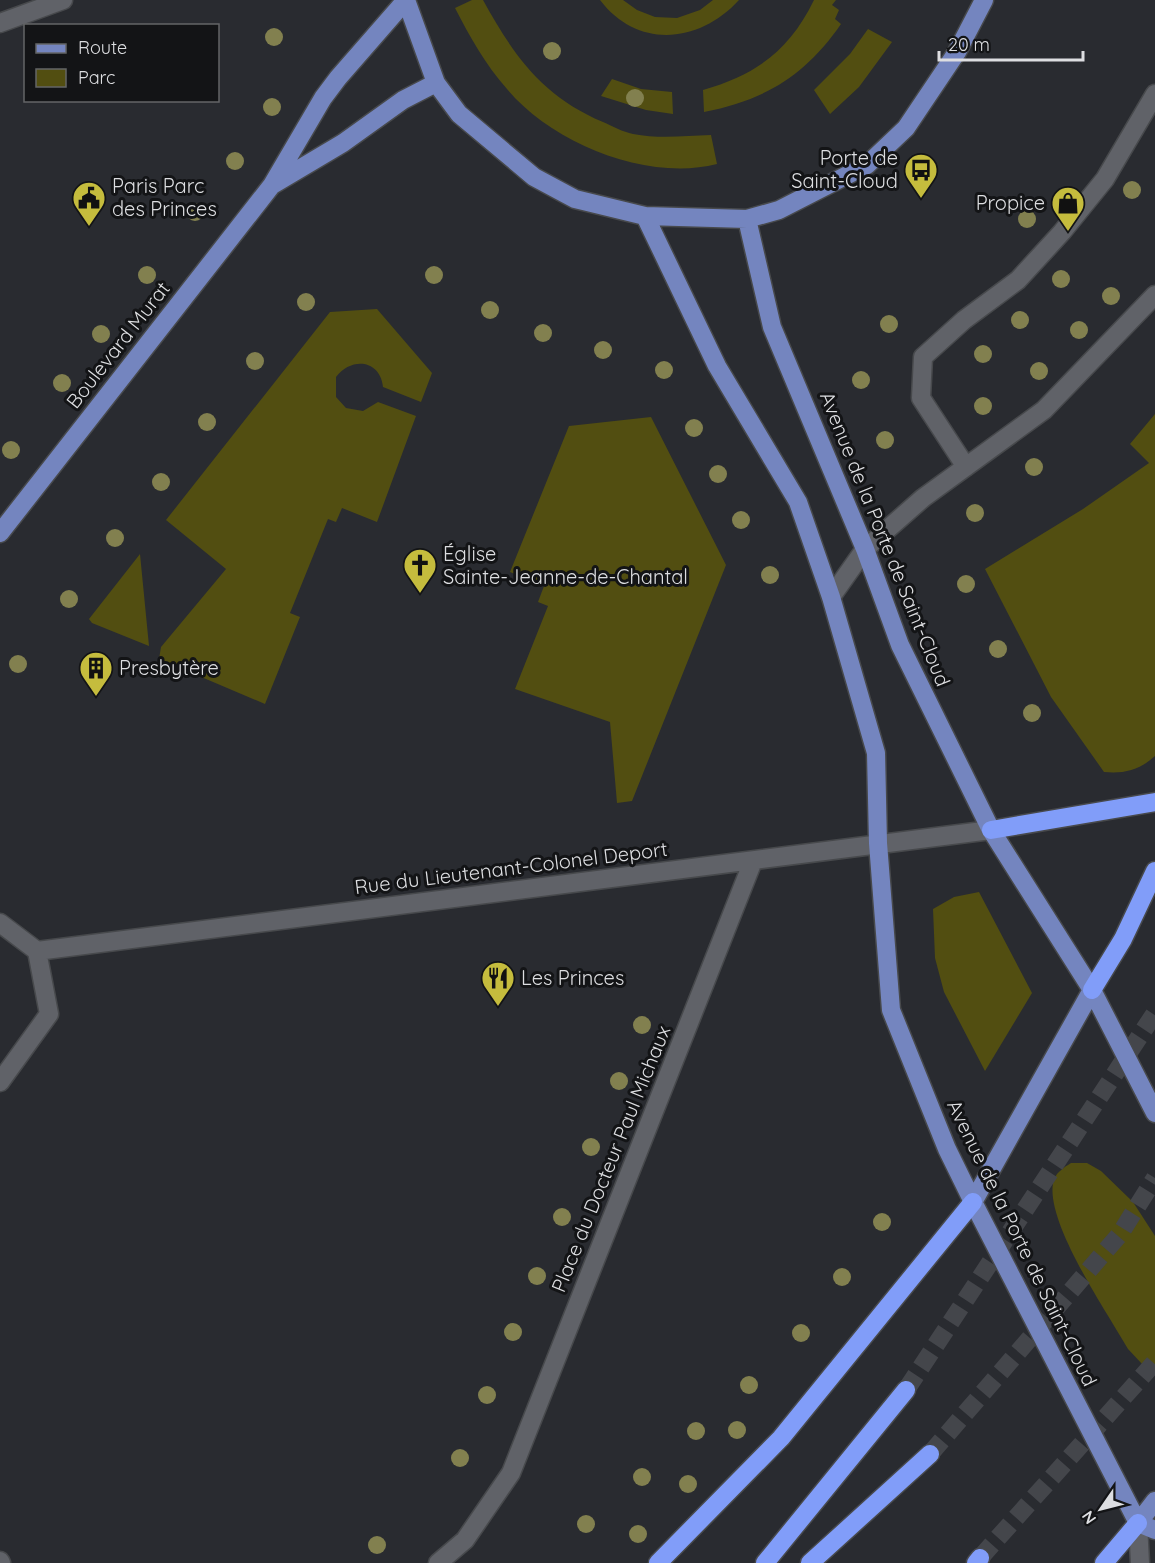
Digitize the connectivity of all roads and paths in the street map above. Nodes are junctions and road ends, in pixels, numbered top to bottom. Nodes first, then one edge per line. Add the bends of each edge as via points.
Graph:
1 (63, 0) edge
2 (406, 0) edge
3 (984, 0) edge
4 (0, 23) edge
5 (436, 83) junction
6 (1155, 94) edge
7 (272, 185) junction
8 (645, 216) junction
9 (747, 219) junction
10 (1155, 294) edge
11 (966, 468) junction
12 (0, 533) edge
13 (865, 549) junction
14 (831, 597) junction
15 (1155, 802) edge
16 (991, 830) junction
17 (878, 843) junction
18 (753, 861) junction
19 (1155, 871) edge
20 (0, 923) edge
21 (37, 951) junction
22 (1092, 990) junction
23 (0, 1082) edge
24 (1155, 1113) edge
25 (973, 1202) junction
26 (906, 1390) tunnel mouth
27 (930, 1454) tunnel mouth
28 (1155, 1501) edge
29 (1138, 1523) junction
30 (1155, 1530) edge
31 (438, 1563) edge
32 (658, 1563) edge
33 (765, 1563) edge
34 (810, 1563) edge
35 (1104, 1563) edge
36 (1140, 1563) edge

1 - 4 street
2 - 5 main road
2 - 7 main road, Boulevard Murat via 323,98
3 - 9 main road via 957,52 906,128 867,165 789,205
5 - 7 main road, Boulevard Murat
5 - 8 main road via 459,114 534,177 575,199
6 - 11 street via 1105,179 1062,232 1018,279 923,357 921,398
7 - 12 main road, Boulevard Murat
8 - 9 main road
8 - 14 main road, Avenue de la Porte de Saint-Cloud via 717,366 798,502
9 - 13 main road, Avenue de la Porte de Saint-Cloud via 772,327
10 - 11 street via 1044,410
11 - 13 street via 923,498
13 - 14 street
13 - 16 main road, Avenue de la Porte de Saint-Cloud via 900,645
14 - 17 main road, Avenue de la Porte de Saint-Cloud via 876,753
15 - 16 highway
16 - 17 street, Rue du Lieutenant-Colonel Deport
16 - 22 main road, Avenue de la Porte de Saint-Cloud
17 - 18 street, Rue du Lieutenant-Colonel Deport
17 - 25 main road, Avenue de la Porte de Saint-Cloud via 891,1010 947,1149
18 - 21 street, Rue du Lieutenant-Colonel Deport
18 - 31 street, Place du Docteur Paul Michaux via 511,1473 465,1540
19 - 22 highway via 1123,939
20 - 21 street
21 - 23 street via 49,1014
22 - 24 main road, Avenue de la Porte de Saint-Cloud
22 - 25 main road
25 - 29 main road, Avenue de la Porte de Saint-Cloud
25 - 32 highway via 781,1438
26 - 33 highway
27 - 34 highway
28 - 29 main road
29 - 30 main road
29 - 35 highway
29 - 36 street

